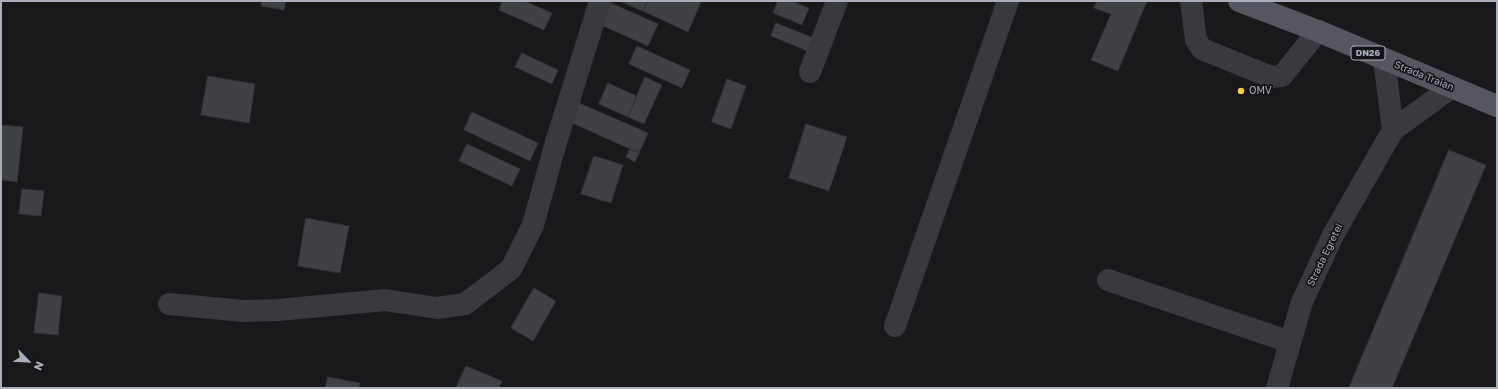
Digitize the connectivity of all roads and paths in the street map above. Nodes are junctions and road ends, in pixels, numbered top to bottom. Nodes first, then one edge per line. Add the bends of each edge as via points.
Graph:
1 (600, 1) edge
2 (837, 1) edge
3 (1008, 1) edge
4 (1191, 1) edge
5 (1239, 1) edge
6 (1318, 31) junction
7 (1384, 59) junction
8 (810, 72) dead end
9 (1452, 88) junction
10 (1497, 106) edge
11 (1393, 130) junction
12 (1108, 280) dead end
13 (169, 304) dead end
14 (895, 326) dead end
15 (1290, 342) junction
16 (1277, 388) edge

1 - 13 street via 533,225 510,269 464,304 437,308 385,300 244,311
2 - 8 street
3 - 14 street
4 - 6 street via 1196,40 1202,49 1271,77 1282,76
5 - 6 main road, Strada Traian / DN26
6 - 7 main road, Strada Traian / DN26
7 - 9 main road, Strada Traian / DN26
7 - 11 street
9 - 10 main road, Strada Traian / DN26
9 - 11 street, Strada Egretei
11 - 15 street, Strada Egretei via 1333,235 1302,302
12 - 15 street
15 - 16 street, Strada Egretei

